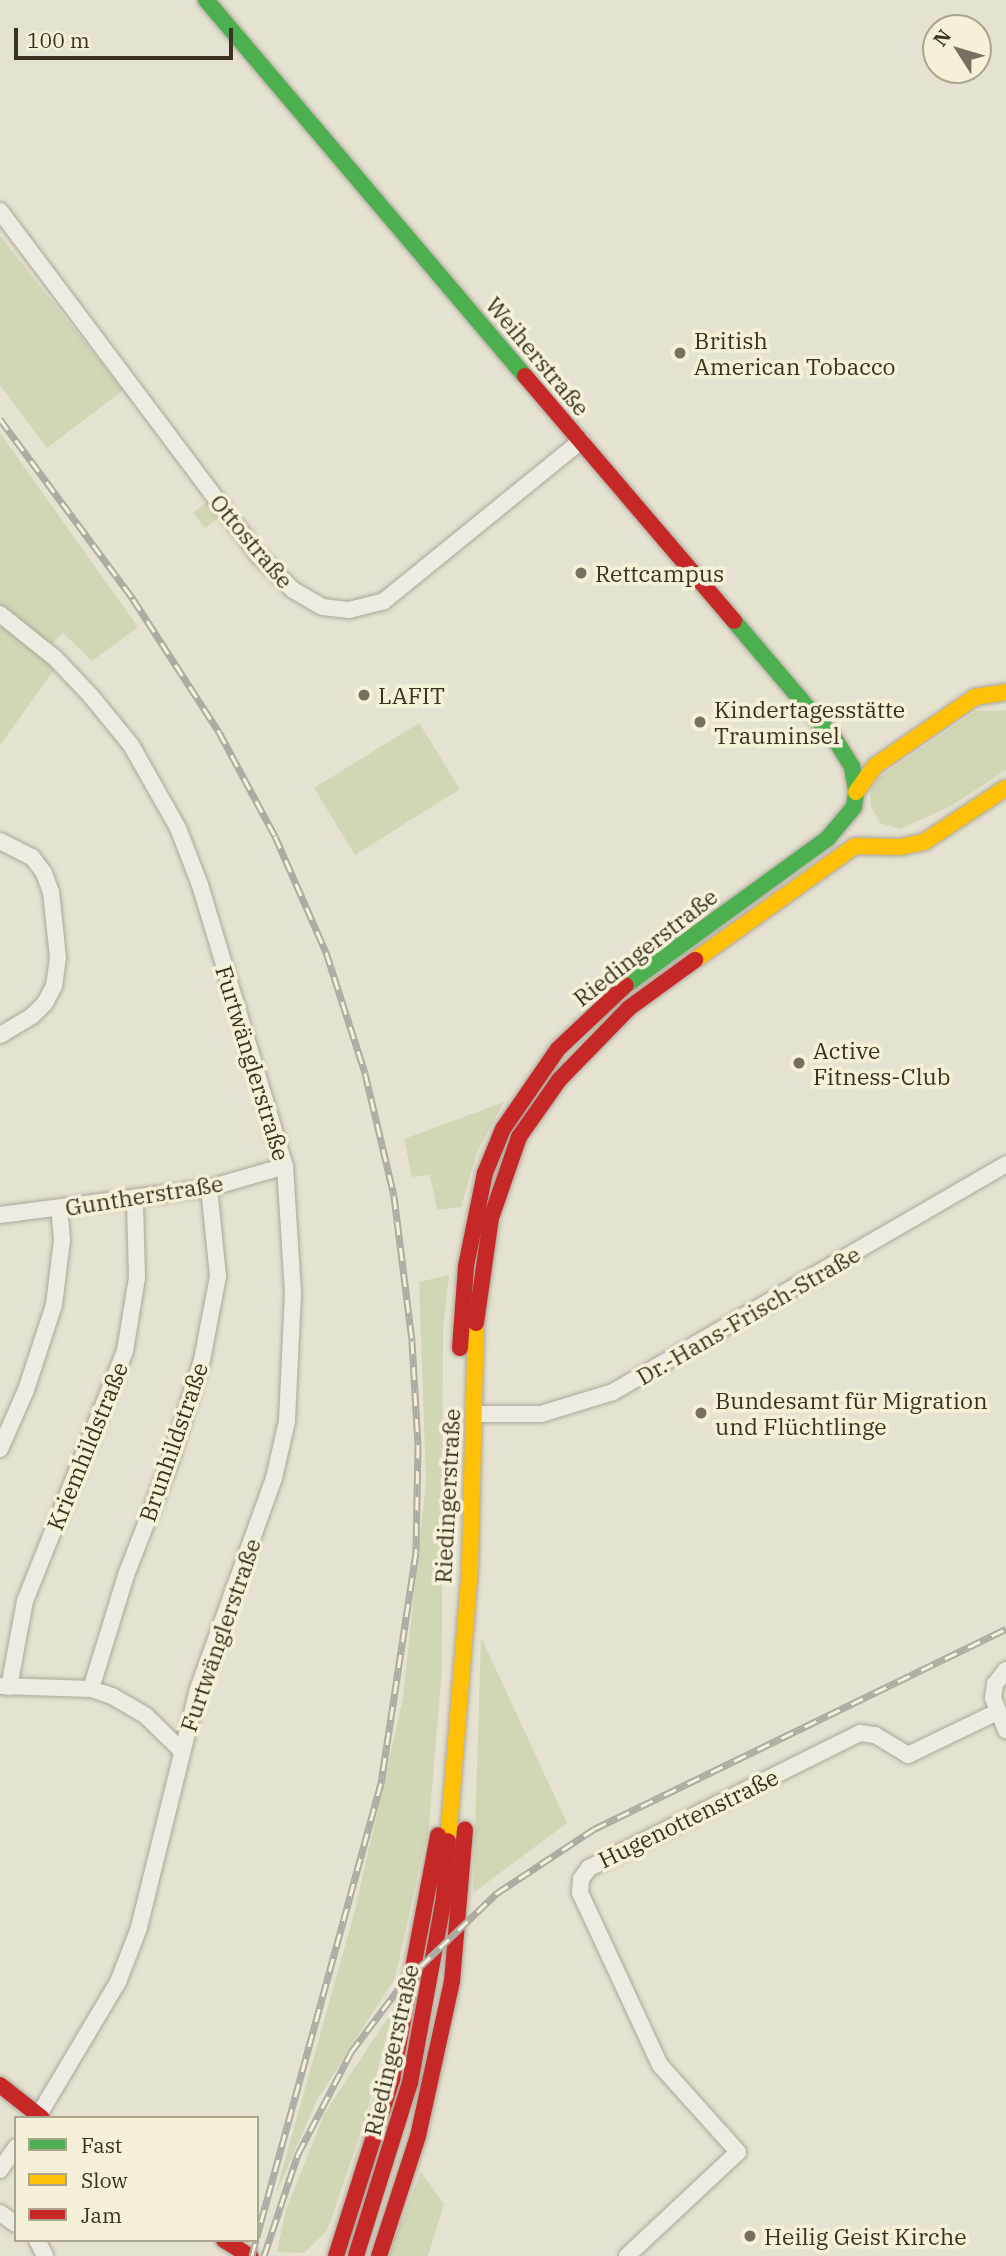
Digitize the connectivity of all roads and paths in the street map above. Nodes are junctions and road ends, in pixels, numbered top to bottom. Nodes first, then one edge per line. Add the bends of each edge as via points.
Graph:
1 (205, 0) edge
2 (0, 211) edge
3 (581, 442) junction
4 (0, 614) edge
5 (1003, 692) edge
6 (836, 741) junction
7 (897, 750) junction
8 (1006, 788) edge
9 (856, 790) junction
10 (854, 807) junction
11 (828, 838) junction
12 (1, 841) edge
13 (879, 844) junction
14 (722, 915) junction
15 (702, 953) junction
16 (0, 1035) edge
17 (1006, 1164) edge
18 (285, 1166) junction
19 (209, 1188) junction
20 (135, 1199) junction
21 (59, 1208) junction
22 (0, 1214) edge
23 (474, 1413) junction
24 (0, 1449) edge
25 (465, 1598) junction
26 (1006, 1670) edge
27 (4, 1686) edge
28 (91, 1689) junction
29 (997, 1712) junction
30 (1006, 1730) edge
31 (181, 1750) junction
32 (456, 1760) junction
33 (0, 2085) edge
34 (38, 2116) edge
35 (40, 2116) edge
36 (14, 2150) edge
37 (0, 2170) edge
38 (227, 2242) edge
39 (337, 2249) edge
40 (244, 2253) edge
41 (325, 2256) edge
42 (356, 2256) edge
43 (379, 2256) edge
44 (627, 2256) edge

1 - 3 main road, Weiherstraße
2 - 3 street, Ottostraße via 258,555 285,584 323,607 361,609 408,586
3 - 6 main road, Weiherstraße
4 - 18 street, Furtwänglerstraße via 55,658 131,745 178,828 201,885
5 - 7 main road via 975,698
6 - 7 main road via 866,754
6 - 9 main road via 852,767
6 - 11 main road via 845,773 844,792
7 - 9 main road via 875,766
8 - 13 main road, Riedingerstraße via 924,842 900,847
9 - 10 main road
10 - 11 main road, Riedingerstraße
10 - 13 main road via 864,832
11 - 14 main road, Riedingerstraße
12 - 16 street via 32,857 44,873 55,918 58,958 54,986 45,1003
13 - 15 main road, Riedingerstraße via 855,846 837,856
14 - 15 main road
14 - 25 main road, Riedingerstraße via 606,1000 558,1049 503,1129 485,1172 473,1214 460,1322 458,1563
15 - 23 main road, Riedingerstraße via 653,989 559,1080 519,1138 502,1179 484,1257
17 - 23 street, Dr.-Hans-Frisch-Straße via 613,1392 541,1414
18 - 19 street, Guntherstraße
18 - 31 street, Furtwänglerstraße via 293,1293 287,1421 274,1478 198,1689
19 - 20 street, Guntherstraße
19 - 28 street, Brunhildstraße via 218,1276 202,1360 170,1462 125,1575
20 - 21 street, Guntherstraße
20 - 27 street, Kriemhildstraße via 137,1278 125,1351 24,1601
21 - 22 street, Guntherstraße
21 - 24 street via 62,1240 54,1305 31,1377
23 - 25 main road, Riedingerstraße
25 - 32 main road, Riedingerstraße
26 - 29 street via 995,1684
27 - 28 street, Furtwänglerstraße
28 - 31 street, Furtwänglerstraße via 129,1704
29 - 30 street
29 - 44 street, Hugenottenstraße via 908,1755 875,1735 860,1733 589,1868 581,1879 580,1893 660,2065 738,2152
31 - 35 street, Furtwänglerstraße via 156,1870 118,1982
32 - 39 main road via 392,2079
32 - 42 main road, Riedingerstraße via 444,1897 422,2031 398,2131
32 - 43 main road via 466,1843 452,1981 418,2136
33 - 34 main road
36 - 37 street
38 - 40 main road
39 - 41 main road

